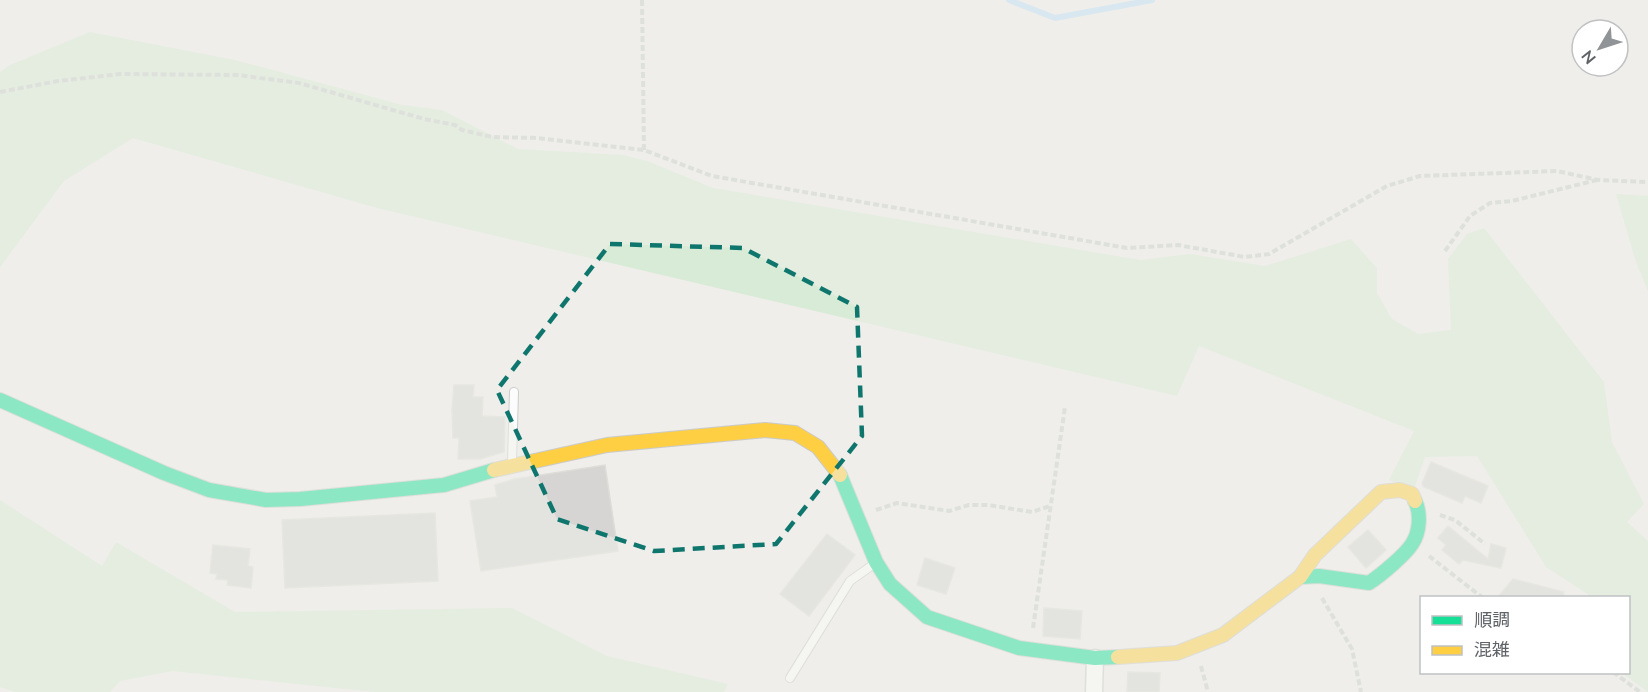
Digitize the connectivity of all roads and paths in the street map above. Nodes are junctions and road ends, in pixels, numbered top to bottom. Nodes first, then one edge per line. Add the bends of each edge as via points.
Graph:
1 (642, 0) edge
2 (0, 92) edge
3 (644, 150) junction
4 (1598, 180) junction
5 (1648, 182) edge
6 (1445, 251) dead end
7 (514, 392) dead end
8 (0, 400) edge
9 (1065, 407) dead end
10 (512, 465) junction
11 (1051, 506) junction
12 (1419, 518) junction
13 (860, 520) junction
14 (1413, 543) junction
15 (1485, 544) dead end
16 (876, 562) junction
17 (1300, 577) junction
18 (1482, 596) edge
19 (1030, 650) junction
20 (1095, 658) junction
21 (1616, 674) edge
22 (790, 678) dead end
23 (1094, 692) edge
24 (1361, 692) edge
25 (1640, 692) edge

1 - 3 path
2 - 3 path via 121,74 237,75 299,83 492,137
3 - 4 path via 712,176 1127,248 1178,245 1245,257 1269,254 1387,186 1420,176 1557,171
4 - 5 path
4 - 6 path via 1490,204 1470,216
7 - 10 lane
8 - 10 street via 164,474 210,490 266,500 444,485
9 - 11 path
10 - 13 street via 607,445 765,430 795,433 818,447 843,479
11 - 13 path via 1032,512 987,505 949,511 897,503
11 - 19 path
12 - 14 street
12 - 15 path via 1439,515 1455,520
12 - 17 street via 1412,494 1400,490 1381,492 1315,555
13 - 16 street
14 - 17 street via 1369,583
14 - 18 path
16 - 19 street via 890,585 927,617
16 - 22 lane via 850,581
17 - 20 street via 1223,634 1176,652
17 - 24 path via 1324,600 1352,649
19 - 20 street
20 - 23 street
21 - 25 path

